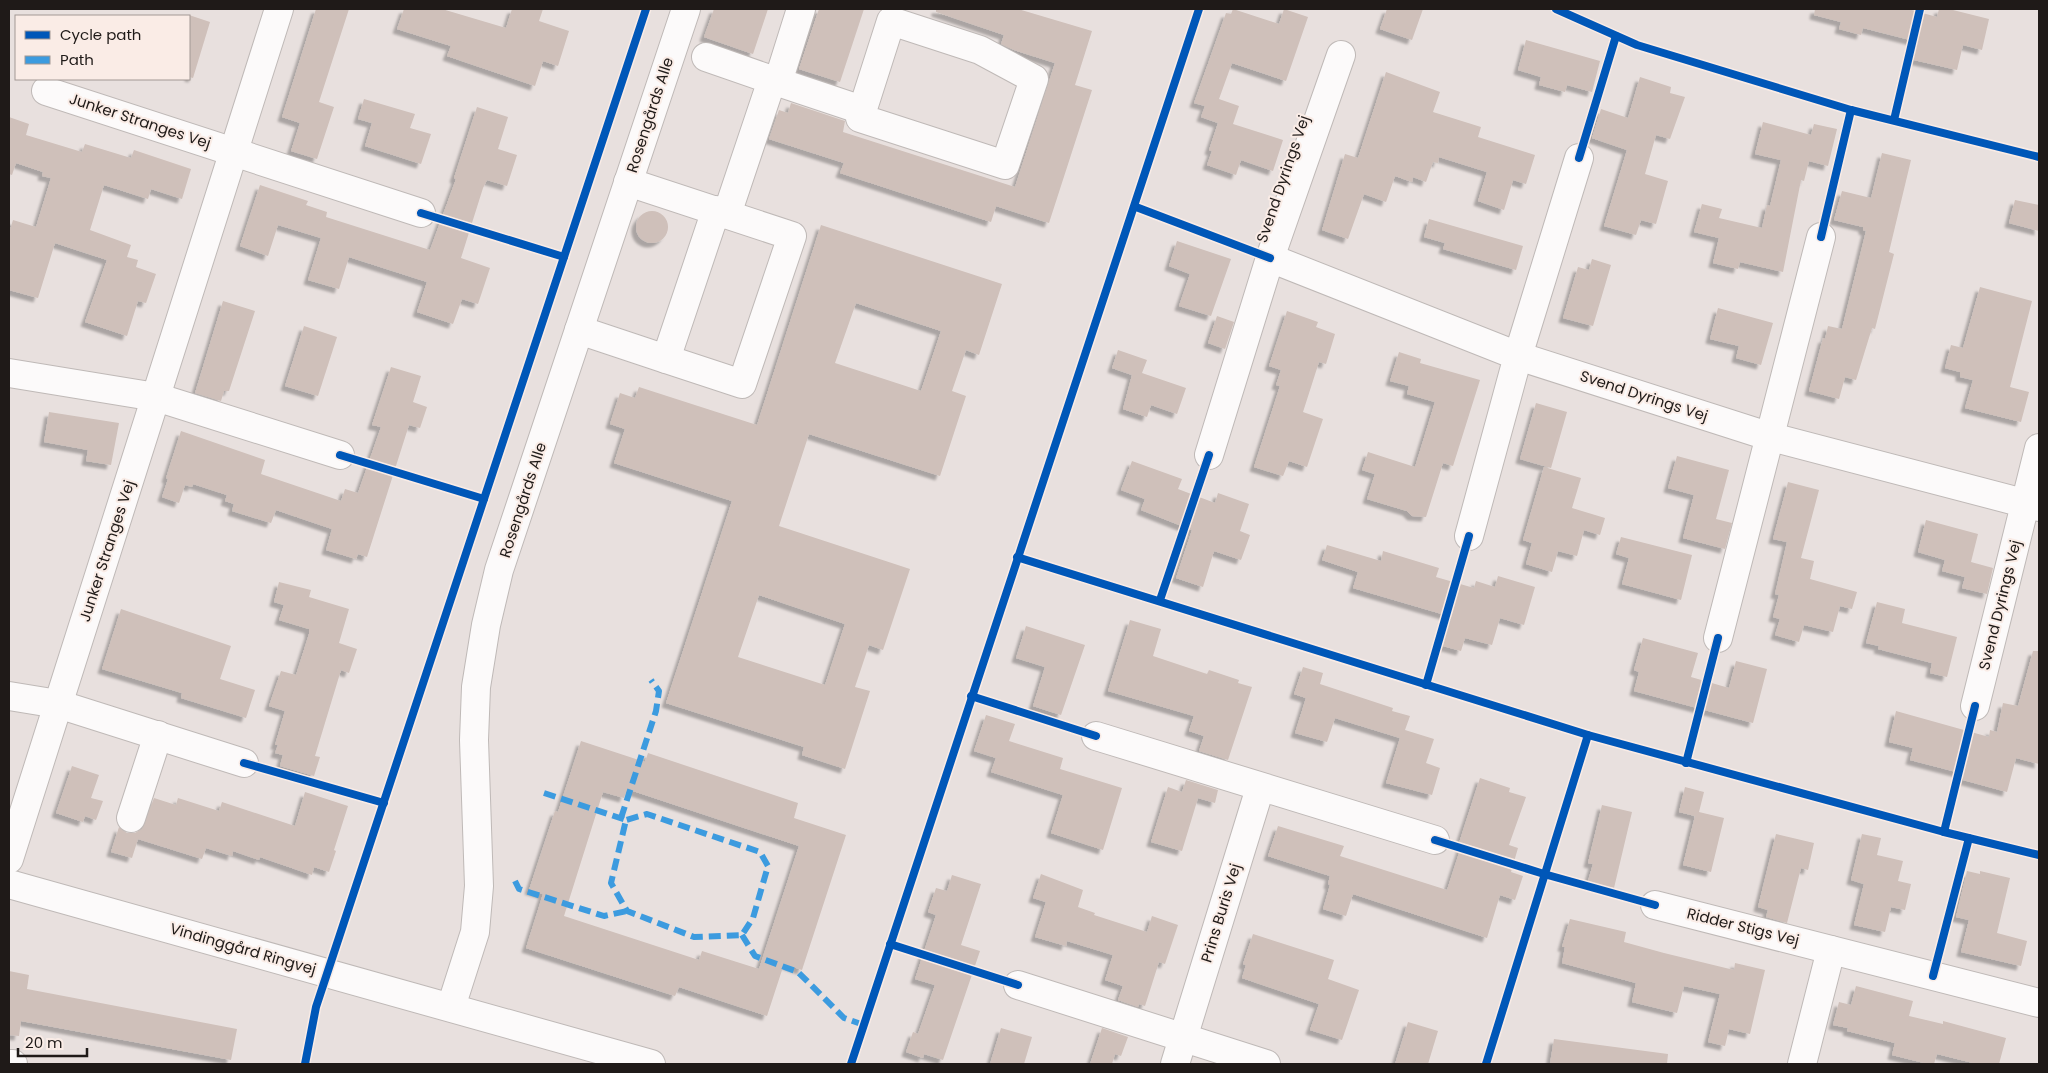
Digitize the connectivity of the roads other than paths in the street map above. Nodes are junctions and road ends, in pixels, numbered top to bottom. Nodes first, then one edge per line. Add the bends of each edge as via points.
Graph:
1 (279, 9) edge
2 (686, 9) edge
3 (801, 9) edge
4 (1341, 54) dead end
5 (706, 58) dead end
6 (775, 81) junction
7 (46, 91) dead end
8 (862, 110) junction
9 (234, 152) junction
10 (1579, 158) dead end
11 (628, 182) junction
12 (722, 212) junction
13 (421, 213) dead end
14 (1821, 237) dead end
15 (1270, 258) junction
16 (578, 330) junction
17 (1518, 356) junction
18 (666, 359) junction
19 (9, 373) edge
20 (156, 397) junction
21 (1771, 437) junction
22 (2039, 448) edge
23 (340, 455) dead end
24 (1209, 455) dead end
25 (2032, 505) edge
26 (1469, 536) dead end
27 (1718, 638) dead end
28 (9, 696) edge
29 (58, 704) junction
30 (1974, 706) dead end
31 (158, 735) junction
32 (1096, 736) dead end
33 (244, 763) dead end
34 (1260, 788) junction
35 (131, 818) dead end
36 (1435, 840) dead end
37 (9, 859) edge
38 (9, 884) edge
39 (1654, 905) dead end
40 (1831, 950) junction
41 (1018, 985) dead end
42 (2039, 1003) edge
43 (451, 1007) junction
44 (1183, 1037) junction
45 (9, 1064) edge
46 (13, 1064) edge
47 (651, 1064) edge
48 (1175, 1064) edge
49 (1266, 1064) edge
50 (1802, 1064) edge

1 - 9 street, Junker Stranges Vej
2 - 11 street, Rosengårds Alle
3 - 6 street
4 - 15 street, Svend Dyrings Vej
5 - 6 street
6 - 8 street
6 - 12 street
7 - 9 street, Junker Stranges Vej
8 - 8 street via 891,21 980,50 1034,79 1005,166 860,118
9 - 13 street, Junker Stranges Vej
9 - 20 street, Junker Stranges Vej
10 - 17 street
11 - 12 street
11 - 16 street, Rosengårds Alle
12 - 18 street
12 - 18 street via 792,236 742,384
14 - 21 street
15 - 17 street, Svend Dyrings Vej
15 - 24 street, Svend Dyrings Vej
16 - 18 street
16 - 43 street, Rosengårds Alle via 499,570 486,625 476,687 474,740 479,886 475,932
17 - 21 street, Svend Dyrings Vej
17 - 26 street
19 - 20 street
20 - 23 street
20 - 29 street, Junker Stranges Vej
21 - 25 street, Svend Dyrings Vej
21 - 27 street
22 - 25 street, Svend Dyrings Vej
25 - 30 street, Svend Dyrings Vej
28 - 29 street
29 - 31 street
29 - 37 street, Junker Stranges Vej
31 - 33 street
31 - 35 street
32 - 34 street
34 - 36 street
34 - 44 street, Prins Buris Vej
38 - 43 street, Vindinggård Ringvej
39 - 40 street, Ridder Stigs Vej
40 - 42 street, Ridder Stigs Vej
40 - 50 street
41 - 44 street
43 - 47 street, Vindinggård Ringvej
44 - 48 street, Prins Buris Vej
44 - 49 street
45 - 46 street

